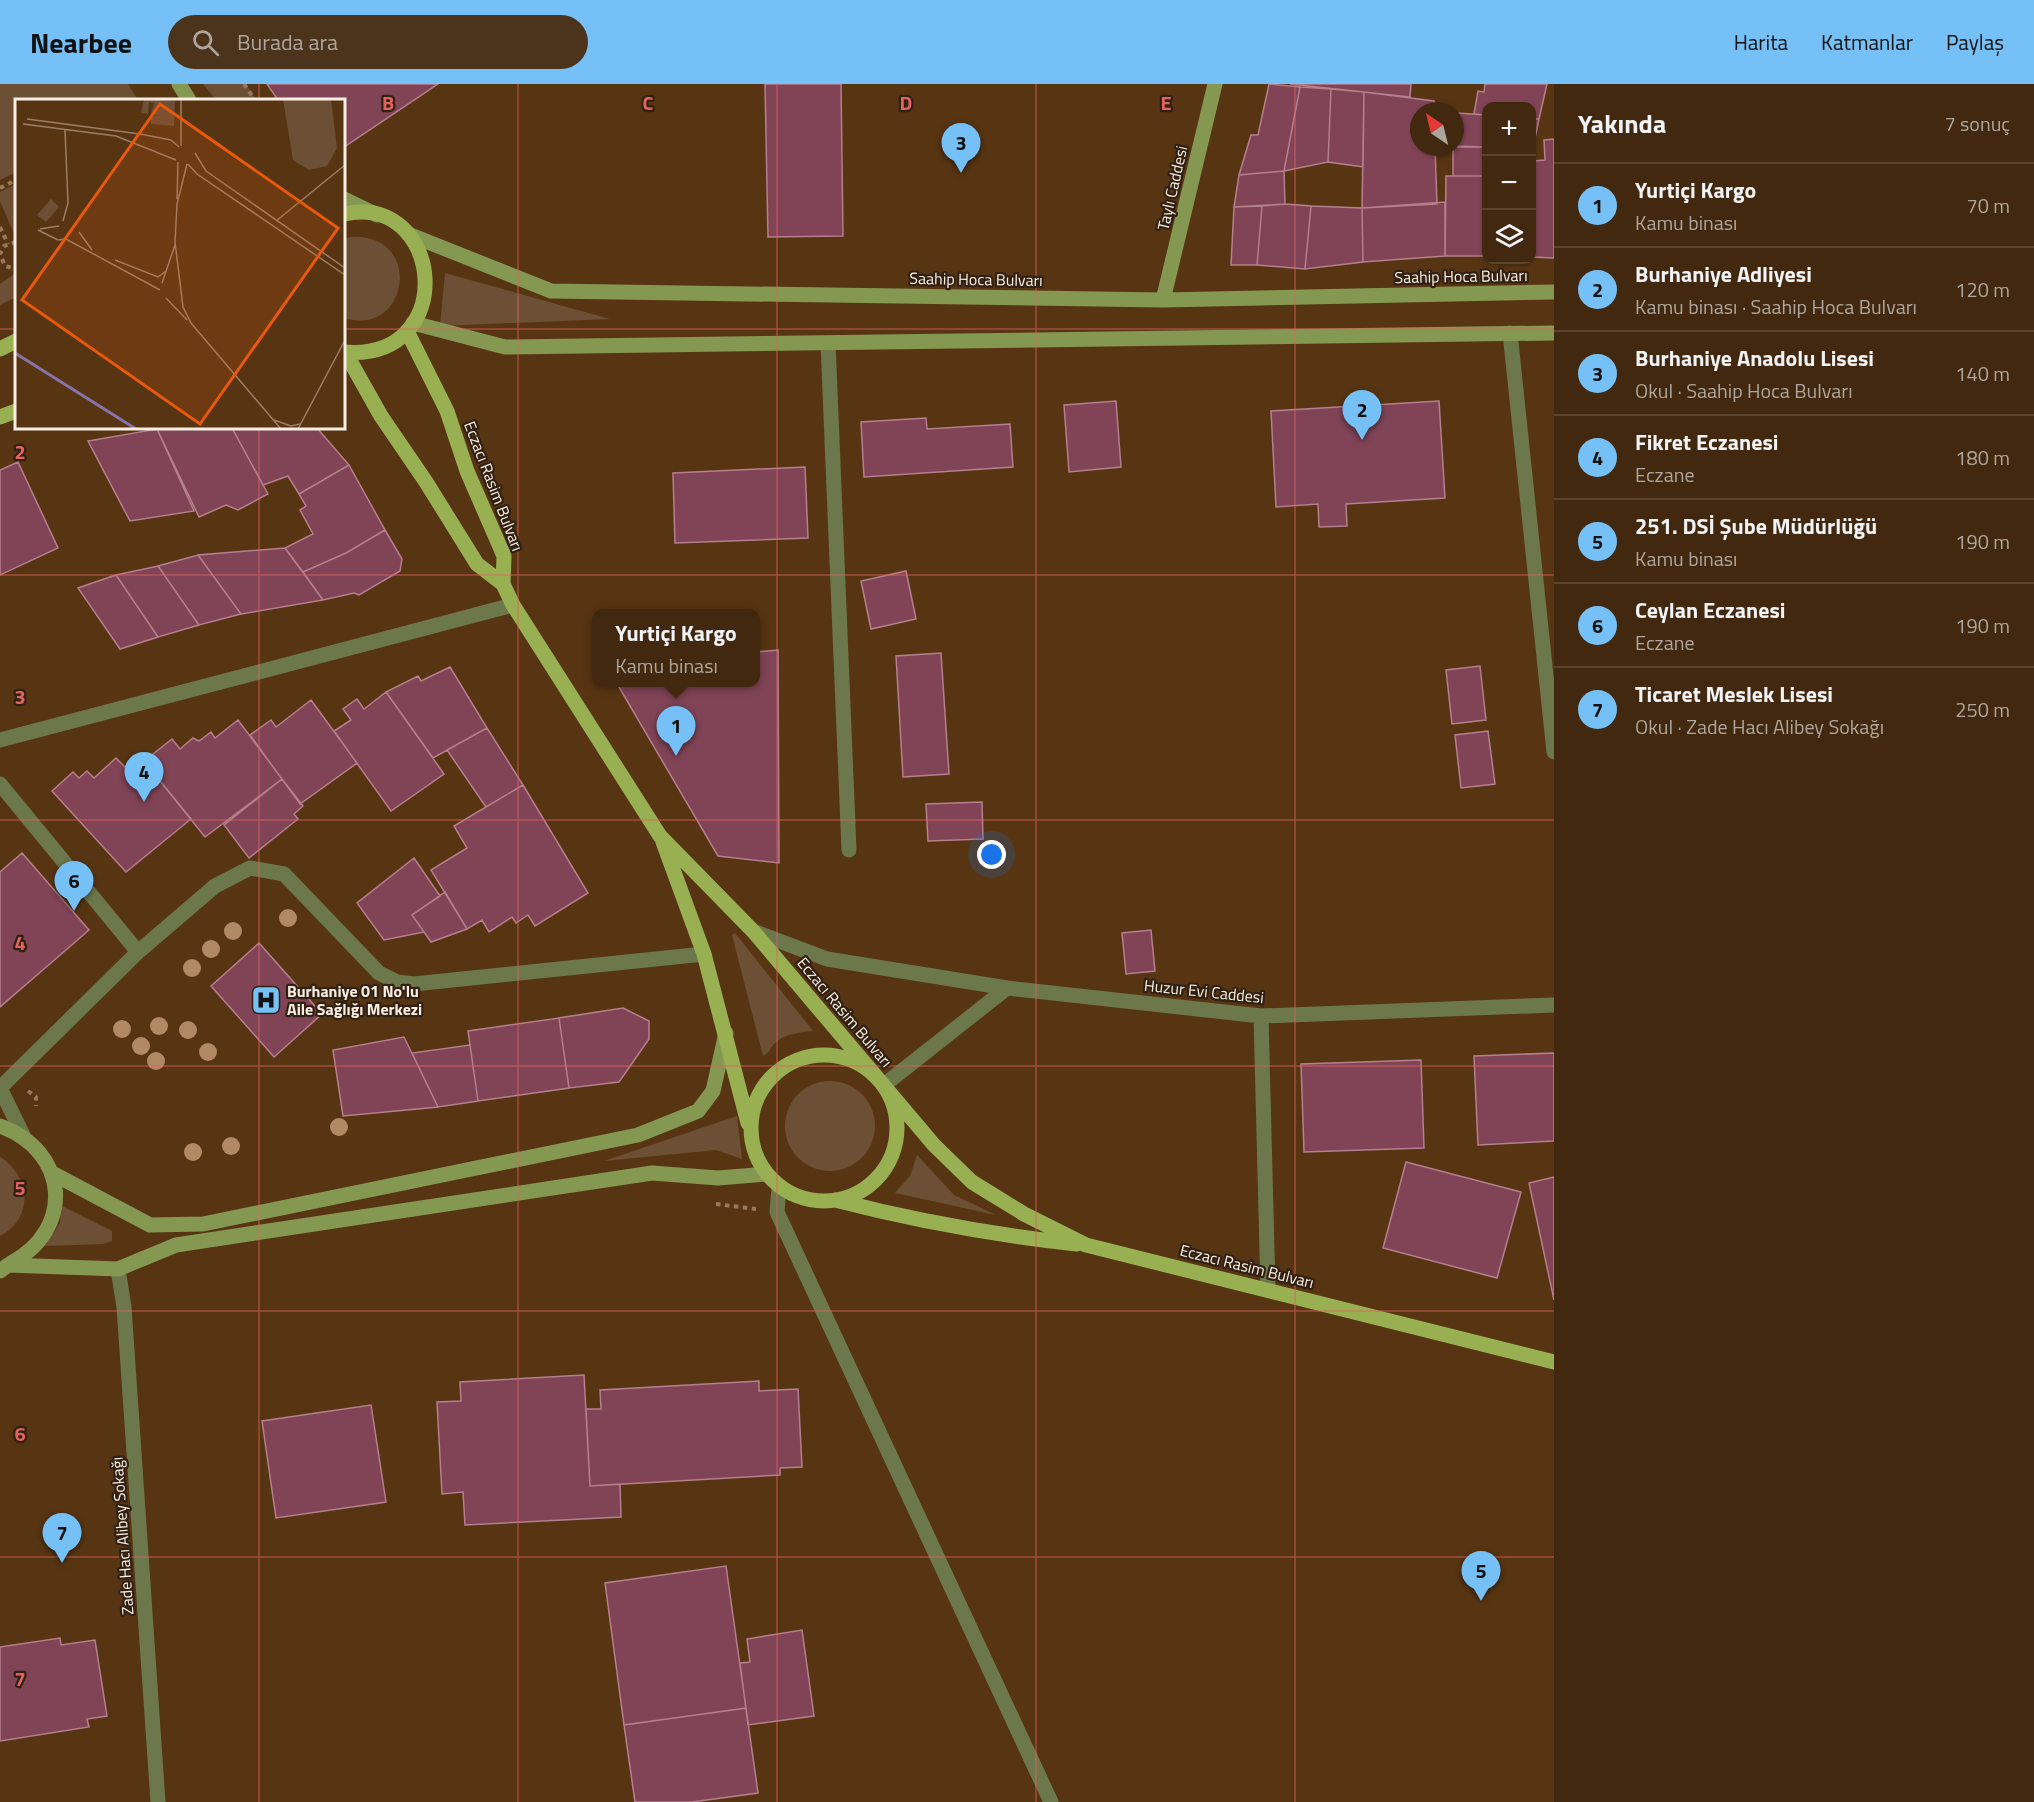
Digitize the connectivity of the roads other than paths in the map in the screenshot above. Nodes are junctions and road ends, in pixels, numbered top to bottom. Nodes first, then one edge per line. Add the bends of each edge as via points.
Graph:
1 (179, 84) edge
2 (1215, 84) edge
3 (188, 99) edge
4 (345, 199) edge
5 (345, 214) edge
6 (377, 215) junction
7 (408, 234) junction
8 (1554, 292) edge
9 (1163, 300) junction
10 (410, 327) junction
11 (1510, 333) junction
12 (1554, 333) edge
13 (15, 342) edge
14 (828, 343) junction
15 (0, 349) edge
16 (345, 352) edge
17 (345, 354) edge
18 (15, 411) edge
19 (0, 417) edge
20 (503, 584) junction
21 (513, 605) junction
22 (0, 740) edge
23 (1554, 752) edge
24 (0, 784) edge
25 (660, 836) junction
26 (849, 850) dead end
27 (753, 932) junction
28 (138, 952) junction
29 (704, 954) junction
30 (1007, 988) junction
31 (1554, 1005) edge
32 (1261, 1016) junction
33 (726, 1030) junction
34 (884, 1085) junction
35 (0, 1088) edge
36 (0, 1126) edge
37 (23, 1135) junction
38 (751, 1136) junction
39 (52, 1173) junction
40 (767, 1174) junction
41 (779, 1187) junction
42 (834, 1200) junction
43 (1086, 1245) junction
44 (3, 1268) edge
45 (118, 1269) junction
46 (1268, 1290) junction
47 (1554, 1362) edge
48 (158, 1802) edge
49 (1051, 1802) edge

1 - 3 main road
2 - 9 main road, Taylı Caddesi
4 - 6 main road
5 - 6 main road
6 - 7 main road
7 - 9 main road, Saahip Hoca Bulvarı via 551,291
7 - 10 main road via 421,252 426,272 426,294 420,314
8 - 9 main road, Saahip Hoca Bulvarı
10 - 14 main road via 505,347
10 - 16 main road via 378,349
10 - 20 main road, Eczacı Rasim Bulvarı via 504,556
11 - 12 main road
11 - 14 main road
11 - 23 street
13 - 15 main road
14 - 26 street
17 - 20 main road via 477,564
18 - 19 main road
20 - 21 main road, Eczacı Rasim Bulvarı
21 - 22 street
21 - 25 main road, Eczacı Rasim Bulvarı
24 - 28 street
25 - 27 main road, Eczacı Rasim Bulvarı
25 - 29 main road
27 - 30 street, Huzur Evi Caddesi via 827,959
27 - 34 main road, Eczacı Rasim Bulvarı
28 - 29 street via 215,886 250,867 284,874 379,973 397,982 414,984
28 - 35 street
29 - 33 main road
30 - 32 street, Huzur Evi Caddesi
30 - 34 street
31 - 32 street, Huzur Evi Caddesi
32 - 46 street
33 - 38 main road
33 - 39 main road via 713,1091 698,1111 638,1135 203,1224 150,1225
34 - 38 main road via 867,1068 846,1058 822,1055 798,1059 778,1071 762,1090 753,1111
34 - 42 main road via 895,1106 898,1129 894,1152 883,1173 866,1189
34 - 43 main road, Eczacı Rasim Bulvarı via 934,1145 972,1182
35 - 37 street
36 - 37 main road
37 - 39 main road via 41,1152
38 - 40 main road via 756,1156
39 - 44 main road via 56,1195 53,1217 43,1238 28,1254
40 - 41 main road
40 - 45 main road via 718,1178 652,1173 595,1181 176,1245
41 - 42 main road via 801,1198
41 - 49 street via 777,1212
42 - 43 main road via 919,1222
43 - 46 main road, Eczacı Rasim Bulvarı
44 - 45 main road
45 - 48 street, Zade Hacı Alibey Sokağı via 124,1307
46 - 47 main road, Eczacı Rasim Bulvarı

